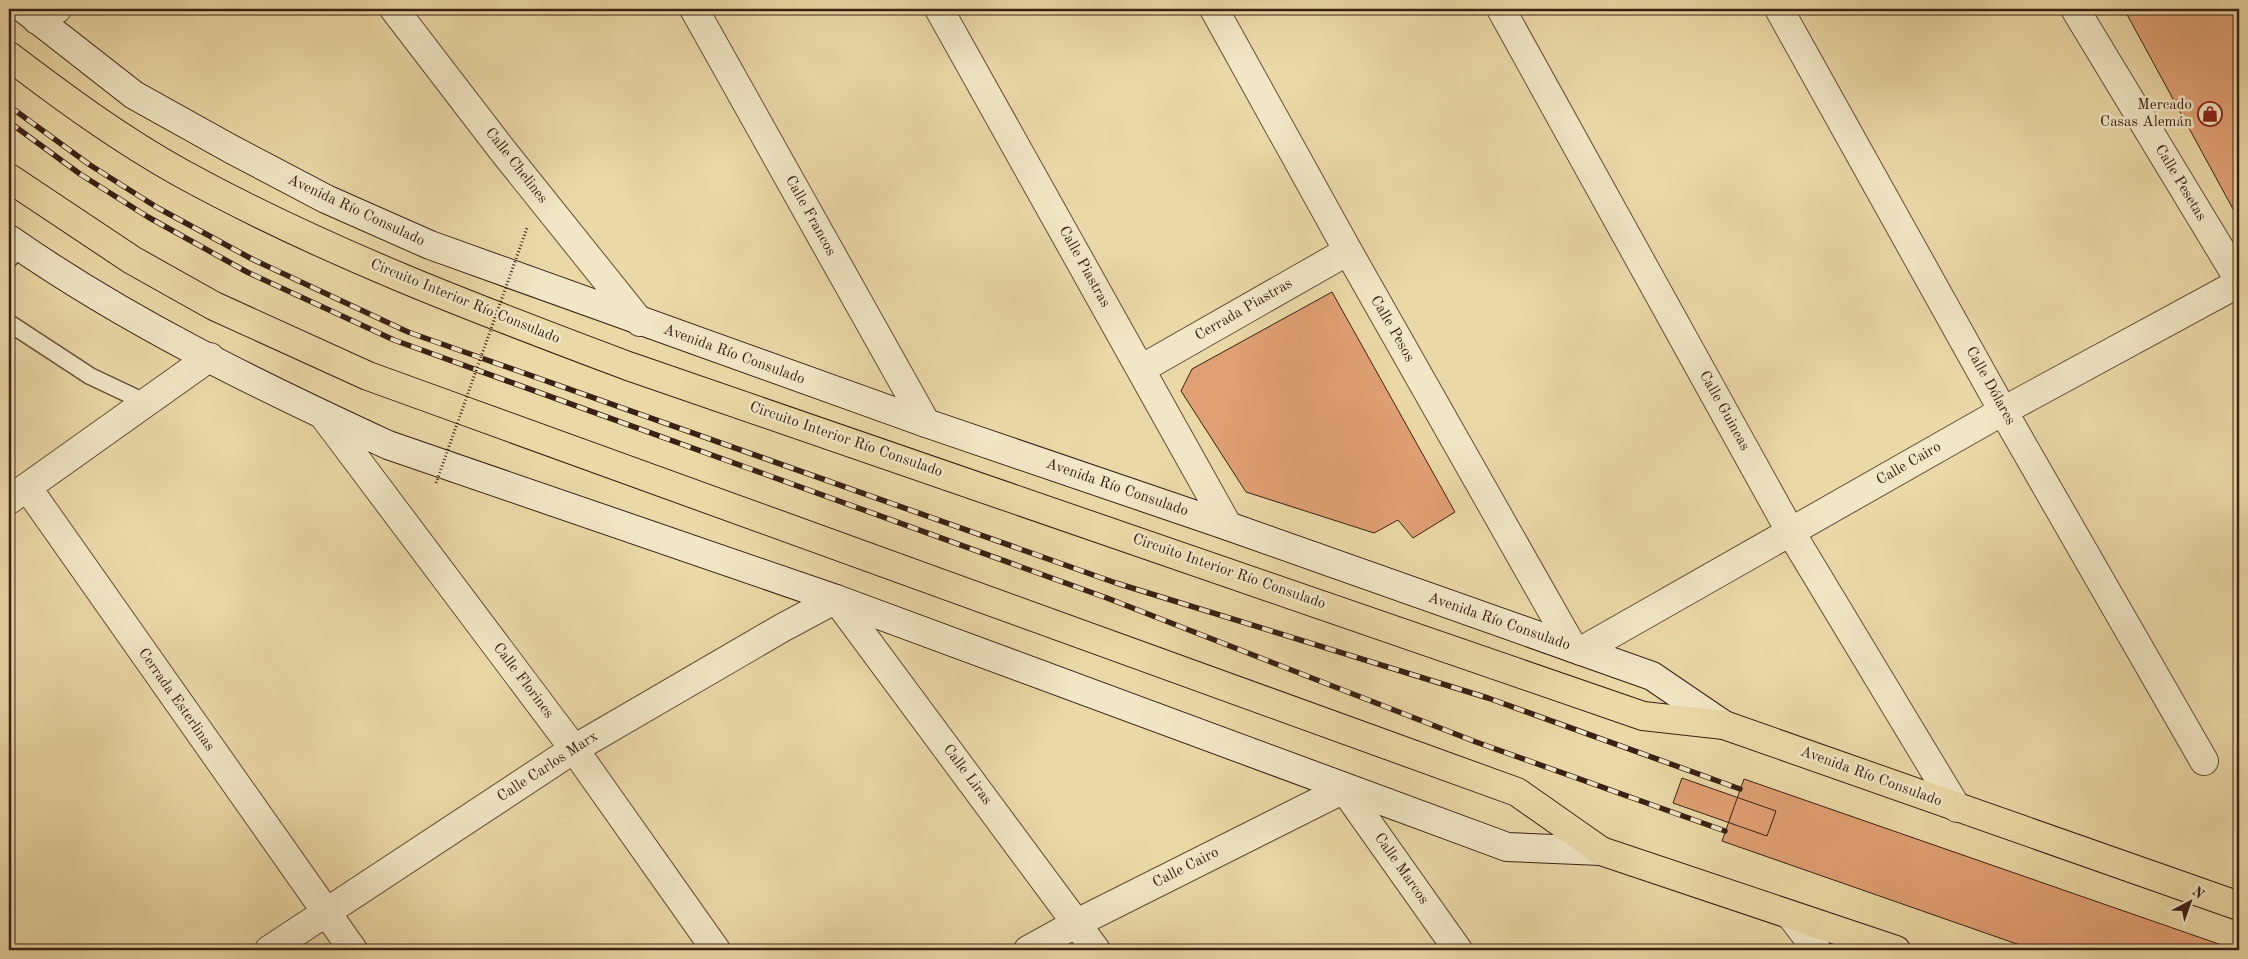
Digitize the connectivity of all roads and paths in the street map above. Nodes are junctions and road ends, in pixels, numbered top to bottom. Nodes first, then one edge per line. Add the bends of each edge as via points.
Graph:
1 (394, 9) edge
2 (694, 9) edge
3 (939, 9) edge
4 (1214, 9) edge
5 (1501, 9) edge
6 (1779, 9) edge
7 (2075, 9) edge
8 (39, 12) edge
9 (9, 56) edge
10 (9, 178) edge
11 (527, 228) dead end
12 (13, 249) edge
13 (1348, 251) junction
14 (2239, 282) edge
15 (640, 322) junction
16 (9, 324) edge
17 (210, 357) junction
18 (1141, 369) junction
19 (145, 402) junction
20 (2004, 410) junction
21 (323, 415) junction
22 (926, 423) junction
23 (436, 484) dead end
24 (18, 493) edge
25 (1228, 526) junction
26 (1790, 531) junction
27 (836, 600) junction
28 (1577, 649) junction
29 (1724, 724) junction
30 (574, 749) junction
31 (2204, 761) dead end
32 (1344, 789) junction
33 (1957, 808) junction
34 (1601, 851) junction
35 (2239, 906) edge
36 (326, 914) junction
37 (1791, 916) junction
38 (1077, 923) junction
39 (269, 950) edge
40 (353, 950) edge
41 (716, 950) edge
42 (1028, 950) edge
43 (1096, 950) edge
44 (1458, 950) edge
45 (1817, 950) edge
46 (1896, 950) edge

1 - 15 street, Calle Chelines
2 - 22 street, Calle Francos
3 - 18 street, Calle Piastras
4 - 13 street, Calle Pesos
5 - 26 street, Calle Guineas
6 - 20 street, Calle Dólares
7 - 14 street, Calle Pesetas
8 - 15 street, Avenida Río Consulado via 134,95 326,199 430,245
9 - 29 highway, Circuito Interior Río Consulado via 88,116 180,172 294,231 465,305 628,366 1643,716
10 - 34 highway via 132,260 214,306 368,376 1517,792
11 - 23 path, bridge
12 - 17 street
13 - 18 street, Cerrada Piastras
13 - 28 street, Calle Pesos
14 - 20 street, Calle Cairo
15 - 22 street, Avenida Río Consulado
16 - 19 lane via 90,376
17 - 19 street
17 - 21 street
18 - 25 street, Calle Piastras
19 - 24 street
20 - 26 street, Calle Cairo
20 - 31 street, Calle Dólares
21 - 27 street via 388,445
21 - 30 street, Calle Florines
22 - 25 street, Avenida Río Consulado
24 - 36 street, Cerrada Esterlinas
25 - 28 street, Avenida Río Consulado
26 - 28 street, Calle Cairo
26 - 33 street, Calle Guineas
27 - 30 street, Calle Carlos Marx
27 - 32 street
27 - 38 street, Calle Liras
28 - 29 street, Avenida Río Consulado via 1652,676
29 - 33 highway, Avenida Río Consulado
30 - 36 street, Calle Carlos Marx
30 - 41 street, Calle Florines
32 - 34 street via 1507,847
32 - 38 street, Calle Cairo
32 - 44 street, Calle Marcos
33 - 35 highway, Avenida Río Consulado
34 - 37 highway
36 - 39 street, Calle Carlos Marx
36 - 40 street, Cerrada Esterlinas
37 - 45 street
37 - 46 highway
38 - 42 street, Calle Cairo
38 - 43 street, Calle Liras

